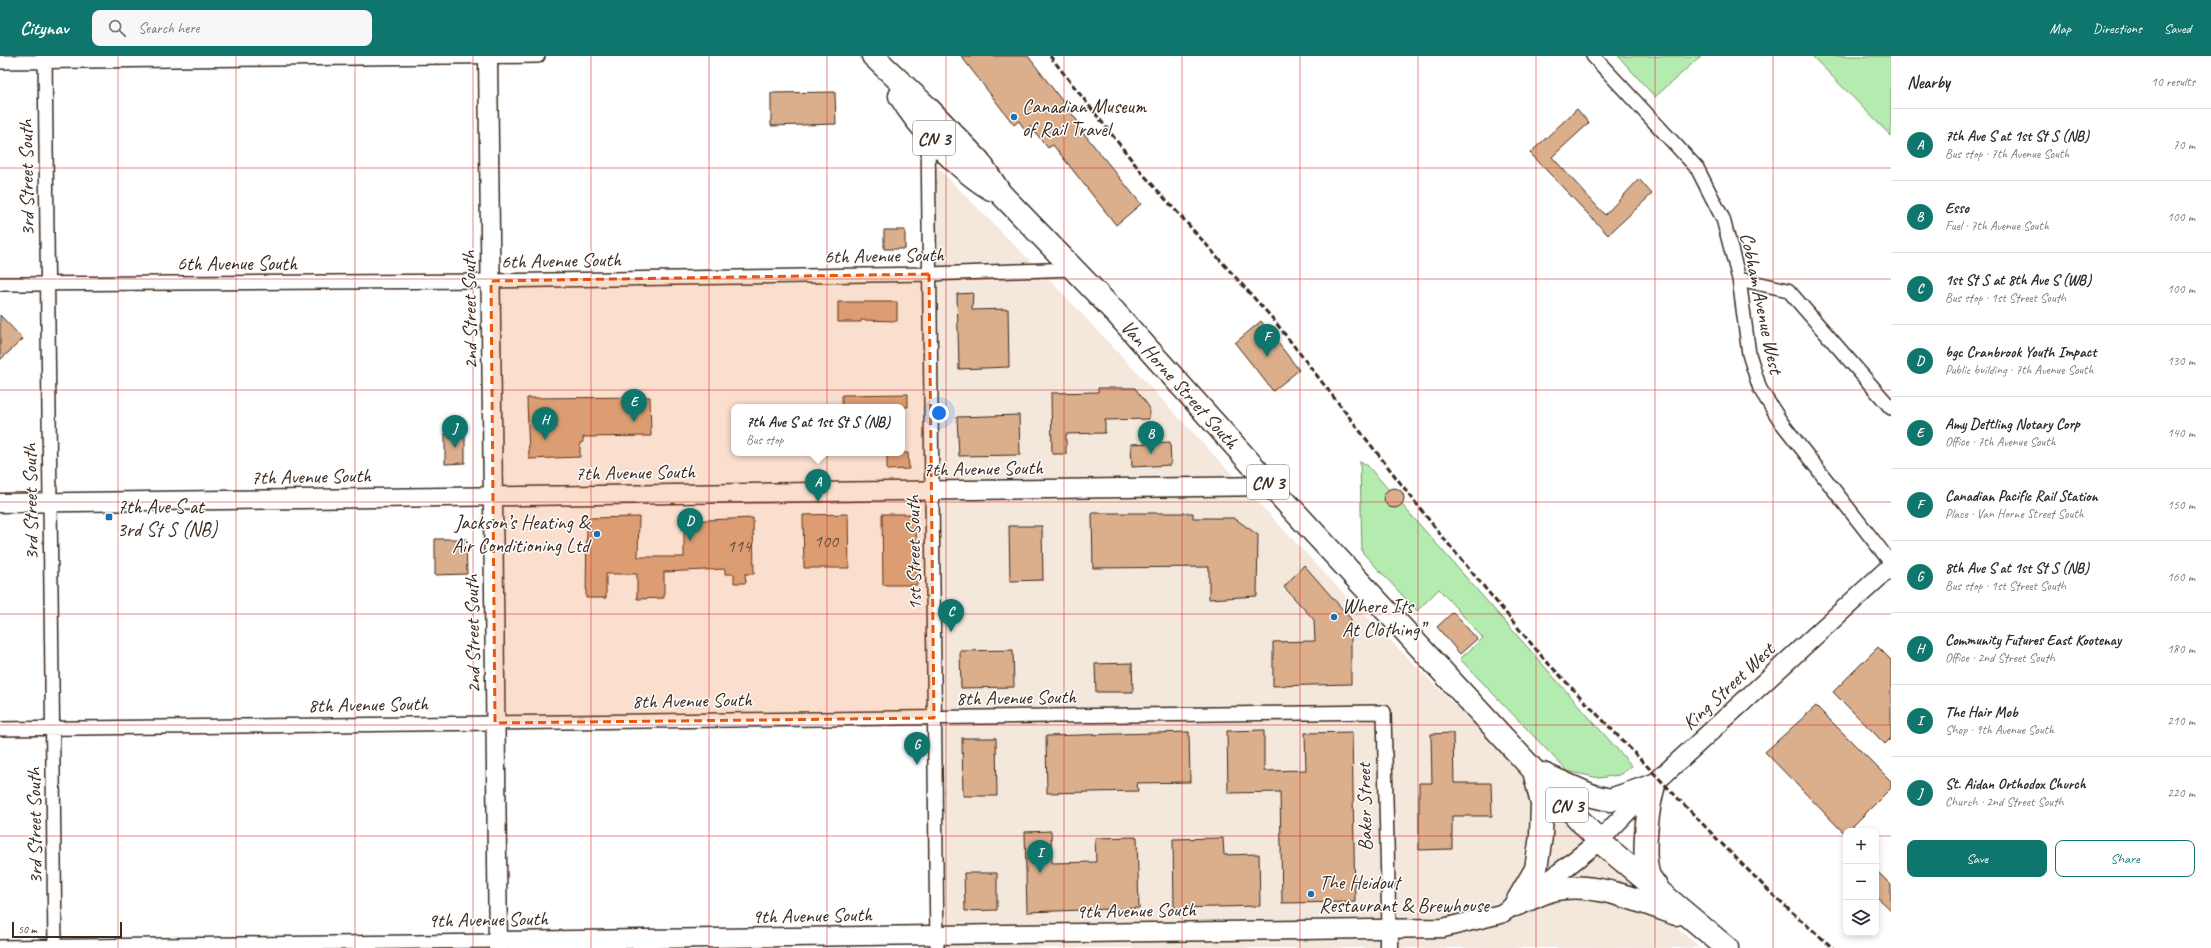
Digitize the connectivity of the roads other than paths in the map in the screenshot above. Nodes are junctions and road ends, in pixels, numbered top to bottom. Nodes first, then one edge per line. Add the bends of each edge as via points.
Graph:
1 (488, 56) edge
2 (538, 56) edge
3 (1593, 56) edge
4 (45, 59) edge
5 (0, 62) edge
6 (878, 62) edge
7 (929, 109) junction
8 (928, 131) junction
9 (1001, 194) junction
10 (1074, 269) junction
11 (929, 274) junction
12 (1739, 279) junction
13 (491, 281) junction
14 (0, 284) edge
15 (47, 284) junction
16 (1891, 408) edge
17 (1272, 486) junction
18 (932, 490) junction
19 (493, 496) junction
20 (49, 502) junction
21 (0, 503) edge
22 (1891, 563) edge
23 (1891, 566) edge
24 (1384, 712) joint
25 (934, 718) junction
26 (495, 723) junction
27 (52, 728) junction
28 (0, 729) edge
29 (1534, 770) junction
30 (1654, 785) junction
31 (1599, 841) junction
32 (1660, 893) junction
33 (1514, 906) junction
34 (1692, 920) junction
35 (1389, 929) junction
36 (937, 942) edge
37 (498, 944) edge
38 (55, 947) edge
39 (0, 948) edge
40 (1389, 948) edge
41 (1727, 948) edge

1 - 2 street
1 - 4 street
1 - 13 street, 2nd Street South
3 - 12 street, Cobham Avenue West via 1697,168 1723,219
4 - 5 street
4 - 15 street, 3rd Street South
6 - 7 highway, Van Horne Street South / CN 3
6 - 8 highway, Van Horne Street South / CN 3 via 905,105
7 - 8 street, 1st Street South
7 - 9 highway, Van Horne Street South / CN 3 via 979,161
8 - 9 highway, Van Horne Street South / CN 3 via 976,180
8 - 11 street, 1st Street South
9 - 10 highway, Van Horne Street South / CN 3
10 - 11 street, 6th Avenue South
10 - 17 highway, Van Horne Street South / CN 3
11 - 13 street, 6th Avenue South
11 - 18 street, 1st Street South
12 - 16 street via 1788,290
12 - 22 street, Cobham Avenue West via 1749,354 1760,389 1781,422
13 - 15 street, 6th Avenue South
13 - 19 street, 2nd Street South
14 - 15 street, 6th Avenue South
15 - 20 street, 3rd Street South
17 - 18 street, 7th Avenue South
17 - 29 highway, Van Horne Street South / CN 3
18 - 19 street, 7th Avenue South
18 - 25 street, 1st Street South
19 - 20 street, 7th Avenue South
19 - 26 street, 2nd Street South
20 - 21 street, 7th Avenue South
20 - 27 street, 3rd Street South
23 - 30 street, King Street West
24 - 25 street, 8th Avenue South
24 - 35 street, Baker Street
25 - 26 street, 8th Avenue South
25 - 36 street, 1st Street South
26 - 27 street, 8th Avenue South
26 - 37 street, 2nd Street South
27 - 28 street, 8th Avenue South
27 - 38 street, 3rd Street South
29 - 30 highway via 1593,796 1610,800
29 - 31 highway, Van Horne Street South / CN 3
29 - 33 highway via 1542,804 1541,836 1536,869
30 - 31 street, King Street West
30 - 32 highway via 1648,808 1648,873
31 - 32 highway, CN 3
31 - 33 street, 9th Avenue South
32 - 34 highway, CN 3
33 - 34 highway via 1552,890 1576,888 1608,892 1645,902
33 - 35 street, 9th Avenue South via 1501,914 1443,928
34 - 41 highway, CN 3
35 - 36 street, 9th Avenue South
35 - 40 street, Baker Street
36 - 37 street, 9th Avenue South
37 - 38 street, 9th Avenue South
38 - 39 street, 9th Avenue South

